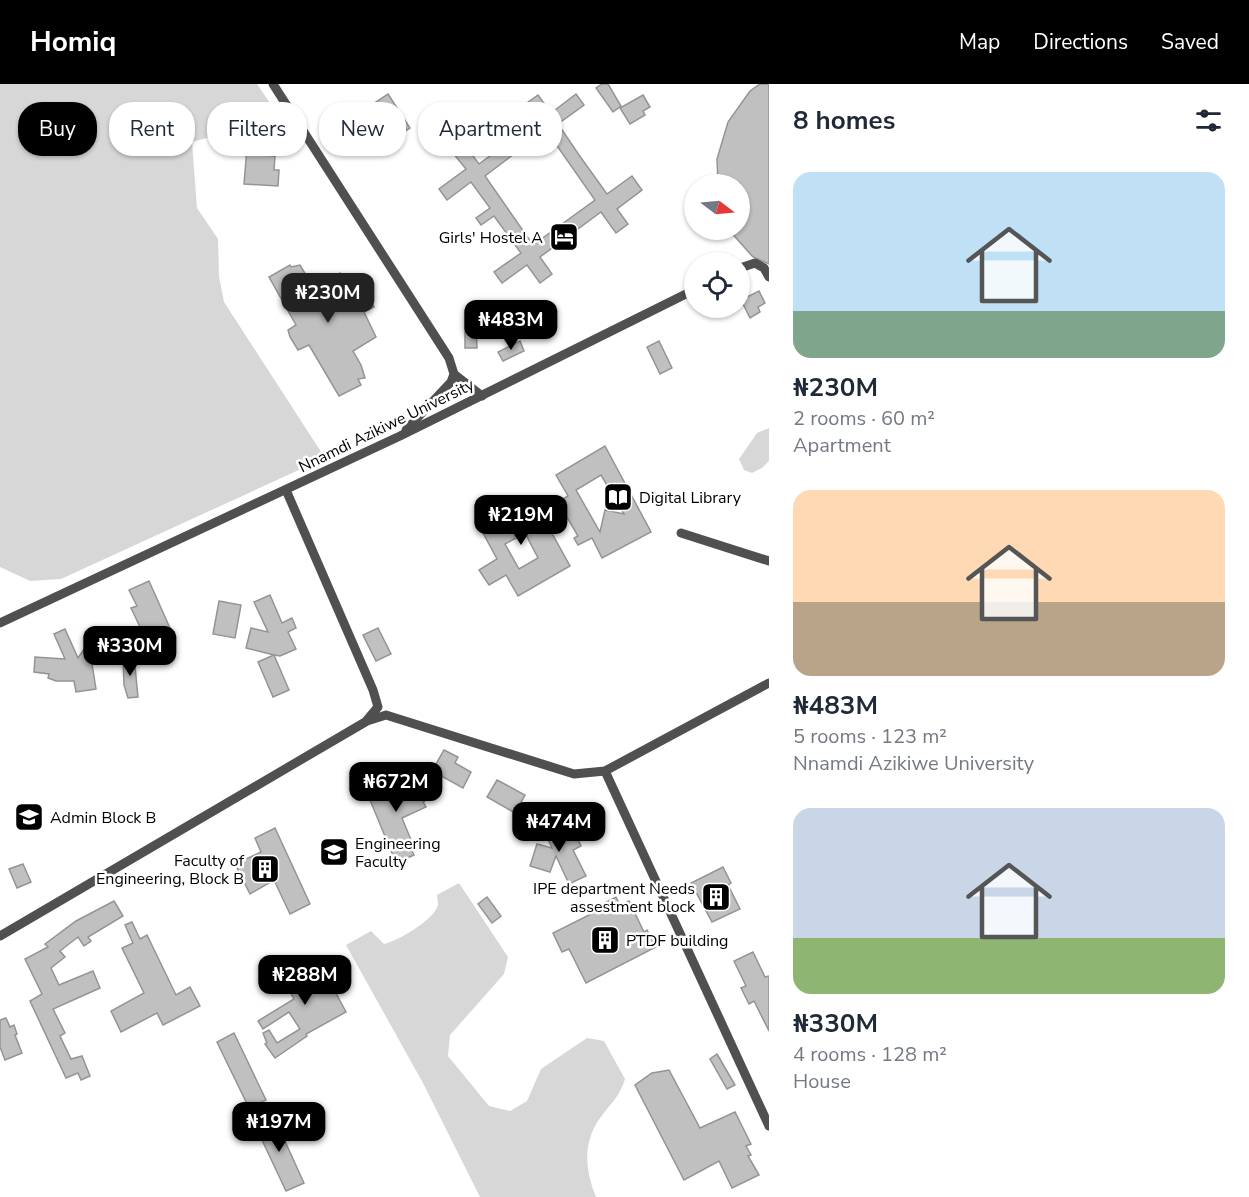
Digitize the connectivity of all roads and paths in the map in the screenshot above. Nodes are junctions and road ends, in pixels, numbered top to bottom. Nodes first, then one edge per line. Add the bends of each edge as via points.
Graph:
1 (273, 84) edge
2 (750, 265) edge
3 (769, 277) edge
4 (684, 295) edge
5 (454, 374) junction
6 (482, 396) junction
7 (400, 436) junction
8 (286, 490) junction
9 (681, 533) dead end
10 (769, 561) edge
11 (0, 623) edge
12 (769, 683) edge
13 (378, 707) junction
14 (386, 715) junction
15 (367, 721) junction
16 (605, 771) junction
17 (0, 936) edge
18 (769, 1126) edge

1 - 5 street via 449,358
2 - 3 street via 756,263 764,268
4 - 6 street, Nnamdi Azikiwe University
5 - 6 street
5 - 7 street via 452,382
6 - 7 street, Nnamdi Azikiwe University
7 - 8 street, Nnamdi Azikiwe University
8 - 11 street
8 - 13 street, Nnamdi Azikiwe University
9 - 10 street
12 - 16 street
13 - 14 street
13 - 15 street
14 - 15 street
14 - 16 street via 574,774
15 - 17 street
16 - 18 street

